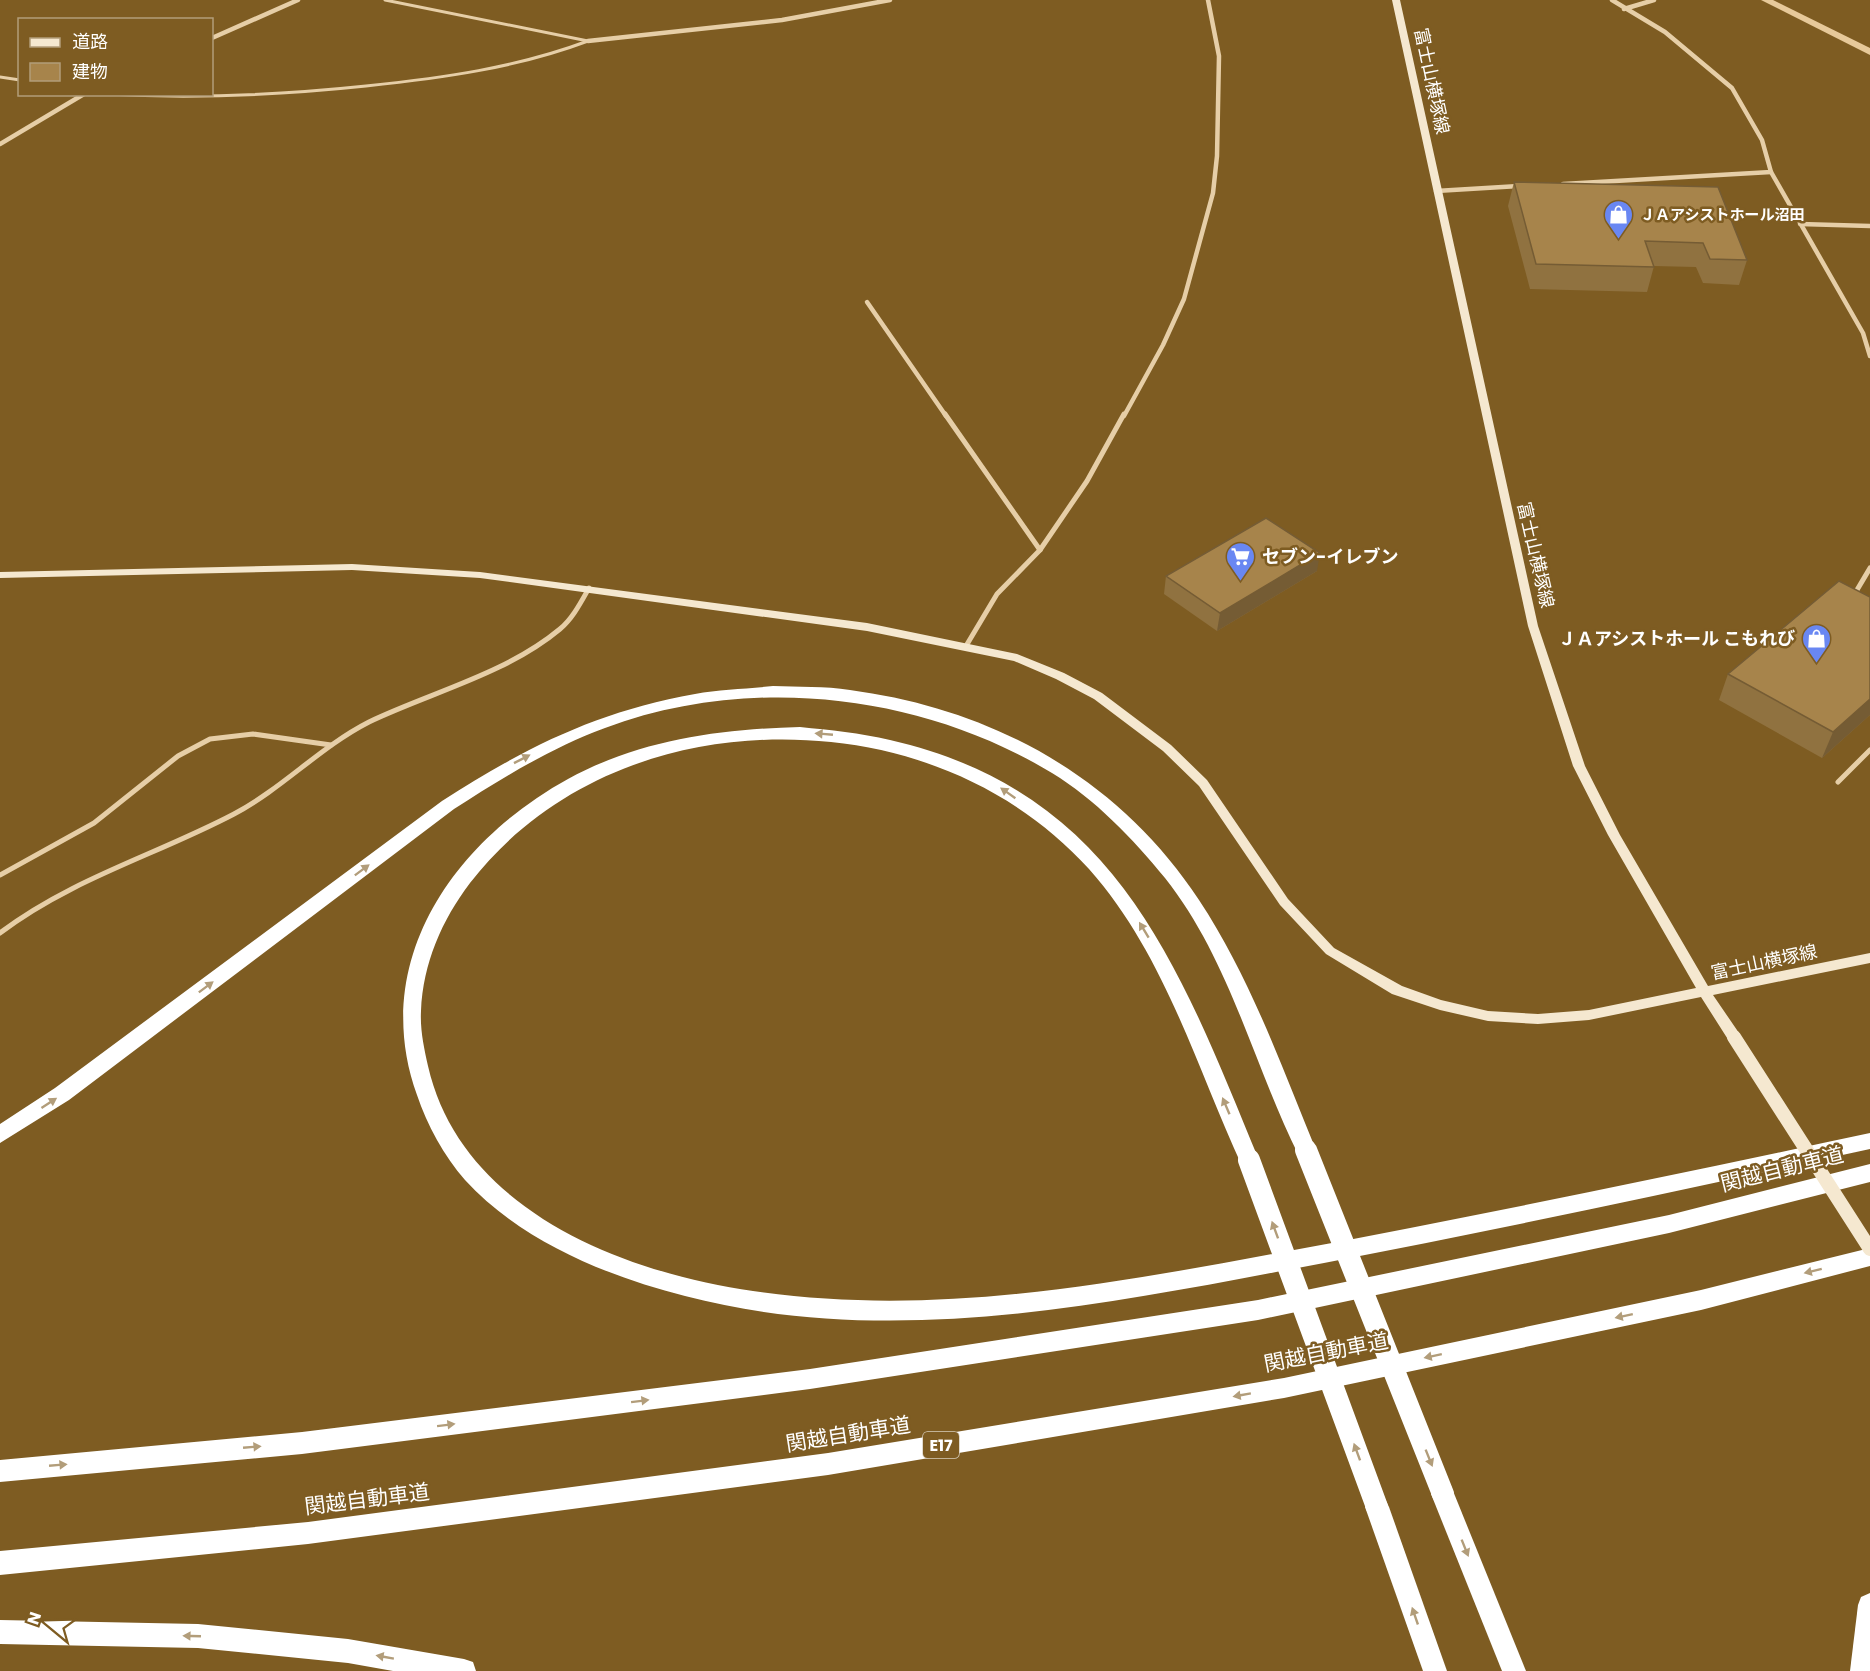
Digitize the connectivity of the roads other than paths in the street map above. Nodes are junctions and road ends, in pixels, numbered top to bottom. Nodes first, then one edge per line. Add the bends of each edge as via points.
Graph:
1 (298, 0) edge
2 (385, 0) edge
3 (890, 0) edge
4 (1208, 0) edge
5 (1396, 0) edge
6 (1612, 0) edge
7 (1654, 0) edge
8 (1624, 9) junction
9 (213, 38) edge
10 (588, 41) junction
11 (0, 77) edge
12 (18, 80) edge
13 (81, 96) edge
14 (142, 96) edge
15 (0, 144) edge
16 (1771, 172) junction
17 (1556, 184) edge
18 (1532, 186) edge
19 (1436, 191) junction
20 (1800, 224) junction
21 (1870, 226) edge
22 (867, 302) dead end
23 (1870, 356) edge
24 (1040, 550) junction
25 (1870, 568) edge
26 (0, 575) edge
27 (589, 588) junction
28 (1870, 603) edge
29 (966, 646) junction
30 (331, 746) junction
31 (1870, 750) edge
32 (1838, 782) dead end
33 (0, 875) edge
34 (0, 933) edge
35 (1870, 958) edge
36 (1705, 993) junction
37 (0, 1135) edge
38 (1870, 1141) edge
39 (1870, 1173) edge
40 (1870, 1249) edge
41 (1870, 1257) edge
42 (0, 1471) edge
43 (0, 1563) edge
44 (1870, 1605) edge
45 (0, 1632) edge
46 (464, 1671) edge
47 (1435, 1671) edge
48 (1514, 1671) edge
49 (1862, 1671) edge

1 - 9 street
2 - 10 lane
3 - 10 street via 782,20
4 - 24 street via 1219,56 1217,156 1214,193 1184,299 1163,345 1087,481
5 - 19 street, 富士山横塚線
6 - 8 street
7 - 8 street
8 - 16 street via 1665,32 1732,88 1762,140
10 - 14 lane via 519,65 416,81 249,97
11 - 12 lane
13 - 15 street
16 - 17 street
16 - 20 street
18 - 19 street
19 - 36 street, 富士山横塚線 via 1533,626 1556,701 1579,766 1614,835
20 - 21 street
20 - 23 street via 1863,333
22 - 24 street
24 - 29 street via 997,594
25 - 28 street via 1854,595
26 - 27 street via 352,567 480,575
27 - 29 street via 867,627
27 - 30 street via 572,616 548,639 522,655 368,723
29 - 36 street via 1017,658 1060,676 1131,719 1203,783 1284,902 1330,951 1397,990 1488,1016 1538,1018 1589,1015
30 - 33 street via 248,735 206,740 186,751 106,817
30 - 34 street via 291,779 241,810 64,891
31 - 32 street
35 - 36 street, 富士山横塚線
36 - 40 street, bridge
37 -> 48 highway, bridge via 62,1094 448,805 504,768 579,732 681,700 739,692 796,690 850,694 942,713 991,731 1039,756 1087,788 1131,827 1171,873 1210,933 1235,980 1306,1150
47 -> 38 highway, bridge via 1377,1507 1249,1160 1168,970 1134,914 1094,862 1054,825 1000,787 951,762 892,744 777,731 713,736 596,771 546,799 502,833 463,876 435,920 418,968 411,1020 419,1075 439,1127 475,1177 526,1219 589,1253 664,1283 748,1301 846,1310 944,1311 1043,1300 1210,1276 1561,1208
42 -> 39 highway, 関越自動車道 via 302,1443 799,1381 1258,1310 1669,1224
41 -> 43 highway, 関越自動車道 / E17 via 1701,1300 1284,1388 828,1464 308,1533
44 - 49 highway
46 -> 45 highway via 348,1651 198,1636

